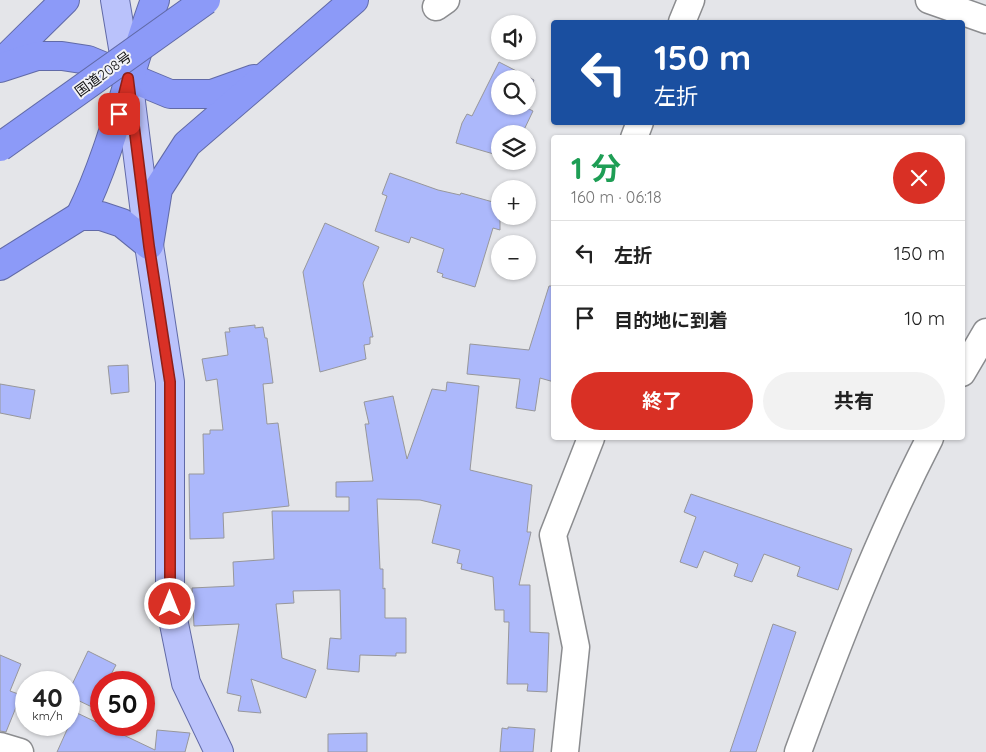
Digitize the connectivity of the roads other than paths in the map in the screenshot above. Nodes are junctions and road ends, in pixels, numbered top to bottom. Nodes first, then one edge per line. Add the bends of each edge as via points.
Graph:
1 (64, 0) edge
2 (115, 0) edge
3 (155, 0) edge
4 (206, 0) edge
5 (354, 0) edge
6 (691, 0) edge
7 (929, 0) edge
8 (683, 20) edge
9 (986, 20) edge
10 (0, 66) edge
11 (272, 72) junction
12 (128, 78) junction
13 (0, 148) edge
14 (80, 216) junction
15 (149, 246) junction
16 (0, 266) edge
17 (986, 332) edge
18 (965, 368) edge
19 (590, 440) edge
20 (929, 440) edge
21 (0, 746) edge
22 (214, 751) edge
23 (20, 752) edge
24 (565, 752) edge
25 (798, 752) edge

1 - 10 highway
2 - 12 main road
3 - 12 highway
4 - 13 highway, 国道208号, bridge
5 - 11 highway
6 - 8 street
7 - 9 street
10 - 12 highway via 37,56 62,56 88,60
11 - 12 highway via 212,94 170,94
11 - 15 highway via 187,144 158,189
12 - 14 highway via 96,184
12 - 15 main road
14 - 15 highway via 101,216 122,223
14 - 16 highway
15 - 22 main road via 170,382 170,604 186,683
17 - 18 street
19 - 24 street via 553,536 576,647
20 - 25 street via 845,624
21 - 23 street

